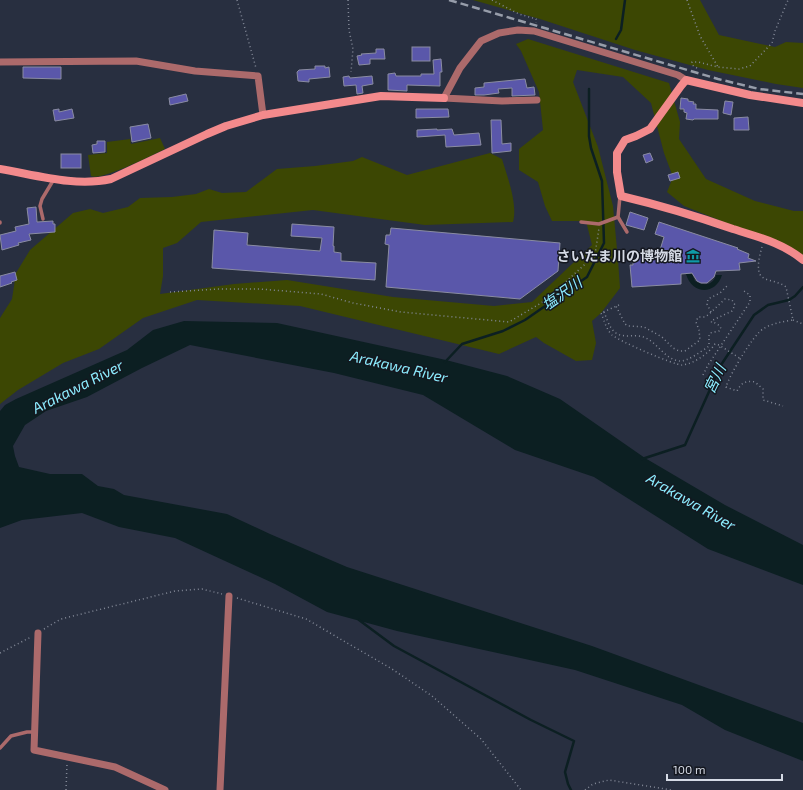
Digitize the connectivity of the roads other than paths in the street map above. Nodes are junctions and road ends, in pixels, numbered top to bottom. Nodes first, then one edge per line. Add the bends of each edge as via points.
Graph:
1 (0, 62) edge
2 (686, 80) junction
3 (444, 98) junction
4 (537, 100) dead end
5 (803, 103) edge
6 (263, 115) junction
7 (0, 169) edge
8 (54, 178) junction
9 (620, 196) junction
10 (618, 217) junction
11 (43, 219) dead end
12 (580, 222) dead end
13 (627, 232) dead end
14 (803, 260) edge
15 (228, 596) road end
16 (38, 633) road end
17 (35, 732) junction
18 (0, 748) edge
19 (165, 790) edge
20 (220, 790) edge

1 - 6 street via 136,61 258,76
2 - 3 street via 678,75 534,31 518,30 499,33 481,41 460,68
2 - 5 street via 750,95
2 - 9 street via 650,129 625,140 618,153
3 - 4 street
3 - 6 street via 381,96
6 - 8 street via 207,134 111,179 81,183
7 - 8 street
8 - 11 lane via 40,206
9 - 10 lane
9 - 14 street via 677,210 765,239 788,249
10 - 12 lane via 600,224
10 - 13 lane
15 - 20 street
16 - 17 street
17 - 18 lane via 10,736
17 - 19 street via 34,750 115,767

